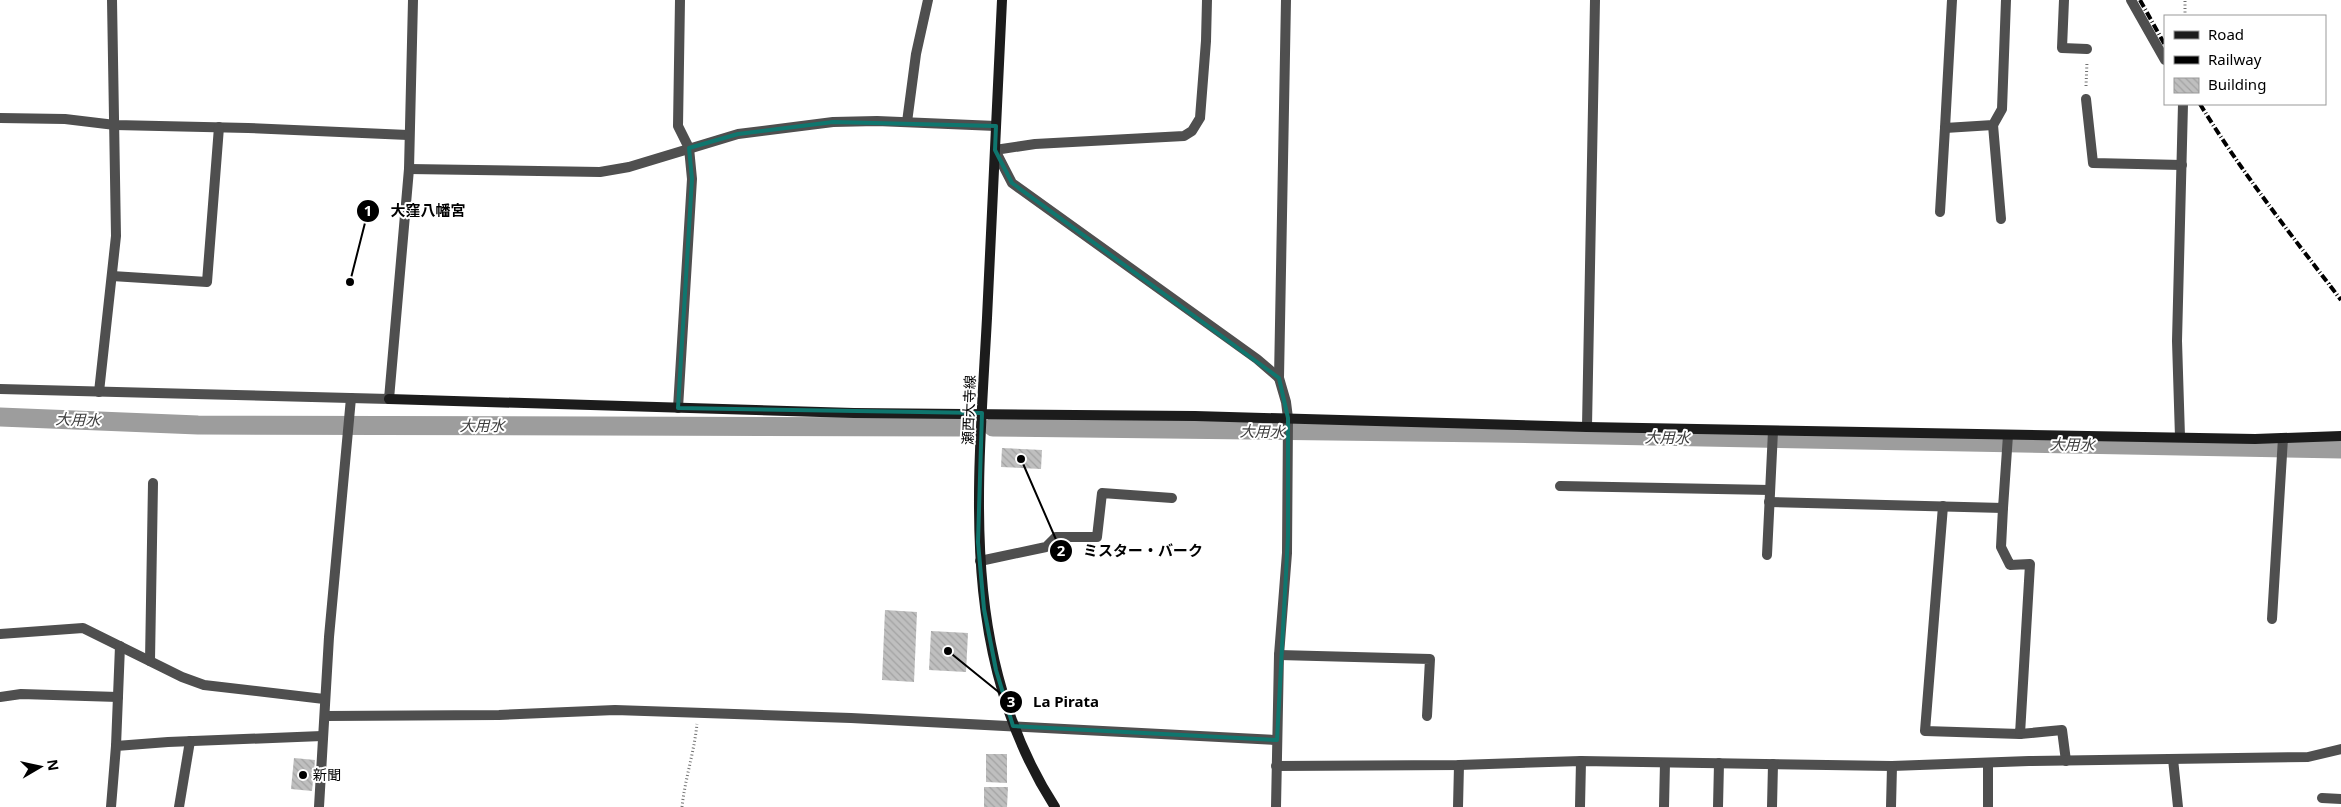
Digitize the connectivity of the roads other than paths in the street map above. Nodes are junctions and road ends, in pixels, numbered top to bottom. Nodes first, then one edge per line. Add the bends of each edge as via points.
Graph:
1 (112, 0) edge
2 (413, 0) edge
3 (680, 0) edge
4 (928, 0) edge
5 (1002, 0) edge
6 (1207, 0) edge
7 (1286, 0) edge
8 (1595, 0) edge
9 (1952, 0) edge
10 (2006, 0) edge
11 (2064, 0) edge
12 (2132, 0) edge
13 (2088, 49) road end
14 (2164, 58) edge
15 (2086, 99) road end
16 (2183, 105) edge
17 (0, 118) edge
18 (907, 122) junction
19 (1993, 124) junction
20 (115, 125) junction
21 (996, 126) junction
22 (219, 127) junction
23 (1945, 128) junction
24 (408, 135) junction
25 (689, 148) junction
26 (995, 150) junction
27 (2182, 164) junction
28 (409, 169) junction
29 (1940, 212) dead end
30 (2001, 219) dead end
31 (112, 276) junction
32 (1279, 378) junction
33 (0, 389) edge
34 (99, 392) junction
35 (351, 398) junction
36 (389, 399) junction
37 (678, 408) junction
38 (982, 413) junction
39 (1288, 418) junction
40 (1587, 427) junction
41 (1773, 431) junction
42 (2008, 435) junction
43 (2341, 436) edge
44 (2180, 437) junction
45 (2283, 440) junction
46 (152, 483) dead end
47 (1560, 486) dead end
48 (1770, 490) junction
49 (1172, 498) dead end
50 (1770, 502) junction
51 (1943, 506) junction
52 (2003, 508) junction
53 (1767, 555) dead end
54 (980, 561) junction
55 (2272, 619) dead end
56 (0, 634) edge
57 (120, 646) junction
58 (1279, 655) junction
59 (150, 661) junction
60 (0, 697) edge
61 (118, 697) junction
62 (324, 699) junction
63 (325, 716) junction
64 (1427, 716) dead end
65 (1013, 726) junction
66 (2020, 734) junction
67 (322, 736) junction
68 (1277, 740) junction
69 (190, 741) junction
70 (116, 746) junction
71 (2341, 749) edge
72 (2173, 759) junction
73 (1581, 761) junction
74 (2066, 761) junction
75 (1665, 762) junction
76 (1988, 762) junction
77 (1719, 763) junction
78 (1774, 764) junction
79 (1459, 765) junction
80 (1276, 766) junction
81 (1892, 766) junction
82 (2322, 798) dead end
83 (2341, 799) edge
84 (111, 807) edge
85 (179, 807) edge
86 (319, 807) edge
87 (1055, 807) edge
88 (1276, 807) edge
89 (1458, 807) edge
90 (1580, 807) edge
91 (1664, 807) edge
92 (1718, 807) edge
93 (1772, 807) edge
94 (1891, 807) edge
95 (1988, 807) edge
96 (2178, 807) edge

1 - 20 street
2 - 24 street
3 - 25 street via 678,126
4 - 18 street via 916,54
5 - 21 street, 瀬西大寺線
6 - 26 street via 1200,118 1192,131 1184,136 1035,144
7 - 32 street
8 - 40 street
9 - 23 street
10 - 19 street via 2002,109
11 - 13 street via 2062,48
12 - 14 street
15 - 27 street via 2092,164
16 - 27 street
17 - 20 street via 65,119
18 - 21 street
18 - 25 street via 833,122 738,134
19 - 23 street
19 - 30 street
20 - 22 street
20 - 31 street via 116,236
21 - 26 street, 瀬西大寺線
22 - 24 street
22 - 31 street via 207,282
23 - 29 street
24 - 28 street
25 - 28 street via 629,167 600,172
25 - 37 street via 692,179
26 - 32 street via 1012,183
26 - 38 street, 瀬西大寺線
27 - 44 street via 2177,341
28 - 36 street
31 - 34 street
32 - 39 street
33 - 34 street
34 - 35 street
35 - 36 street
35 - 62 street
36 - 37 street
37 - 38 street
38 - 39 street
38 - 54 street, 瀬西大寺線
39 - 40 street
39 - 58 street via 1287,553
40 - 41 street
41 - 42 street
41 - 48 street
42 - 44 street
42 - 52 street
43 - 45 street
44 - 45 street
45 - 55 street
46 - 59 street
47 - 48 street
48 - 50 street
49 - 54 street via 1102,493 1097,538 1056,537 1046,547
50 - 51 street
50 - 53 street
51 - 52 street
51 - 66 street via 1925,731
52 - 66 street via 2001,548 2010,565 2030,564
54 - 65 street, 瀬西大寺線 via 984,609 996,670
56 - 57 street via 83,628
57 - 59 street
57 - 61 street
58 - 64 street via 1430,659
58 - 68 street
59 - 62 street via 204,684
60 - 61 street via 21,694
61 - 70 street
62 - 63 street
63 - 65 street via 499,715 615,710
63 - 67 street
65 - 68 street
65 - 87 street, 瀬西大寺線 via 1040,784
66 - 74 street via 2062,730
67 - 69 street
67 - 86 street
68 - 80 street
69 - 70 street
69 - 85 street
70 - 84 street
71 - 72 street via 2308,757
72 - 74 street
72 - 96 street
73 - 75 street
73 - 79 street
73 - 90 street
74 - 76 street
75 - 77 street
75 - 91 street
76 - 81 street
76 - 95 street
77 - 78 street
77 - 92 street
78 - 81 street
78 - 93 street
79 - 80 street
79 - 89 street
80 - 88 street
81 - 94 street
82 - 83 street

